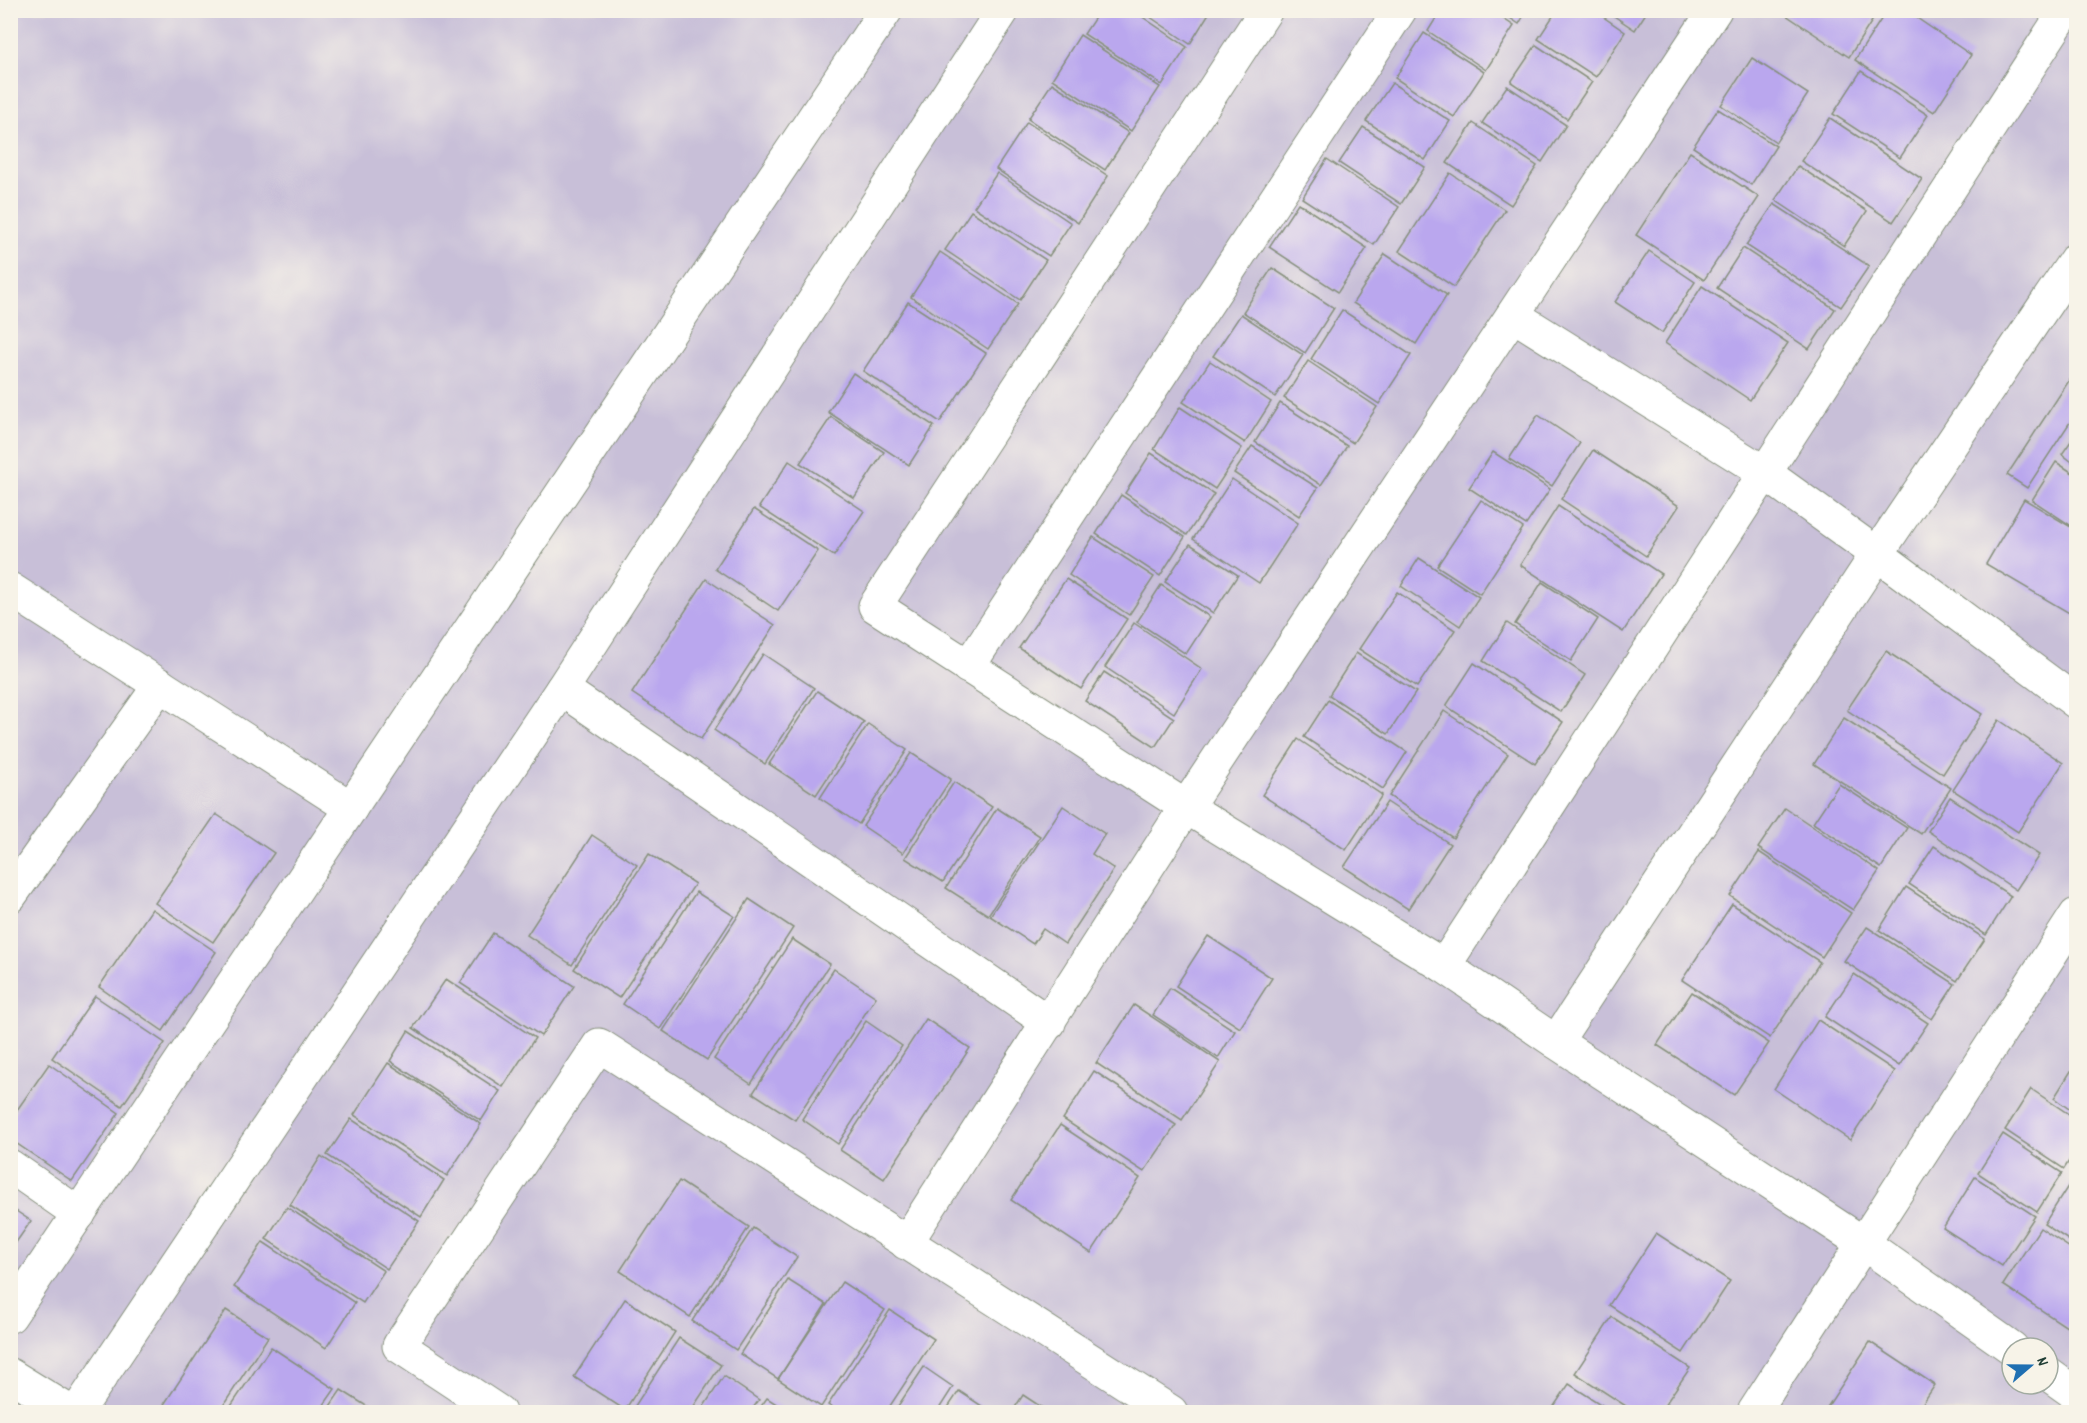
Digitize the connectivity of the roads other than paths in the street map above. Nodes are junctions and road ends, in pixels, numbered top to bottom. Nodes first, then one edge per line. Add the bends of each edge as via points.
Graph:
1 (886, 10) edge
2 (1003, 10) edge
3 (1266, 10) edge
4 (1400, 10) edge
5 (1715, 10) edge
6 (2066, 10) edge
7 (2076, 259) edge
8 (1513, 315) junction
9 (1765, 473) junction
10 (1877, 554) junction
11 (10, 589) edge
12 (968, 667) junction
13 (159, 685) junction
14 (562, 689) junction
15 (2076, 702) edge
16 (1186, 807) junction
17 (351, 808) junction
18 (10, 896) edge
19 (2076, 915) edge
20 (1444, 966) junction
21 (1048, 1023) junction
22 (1556, 1042) junction
23 (10, 1166) edge
24 (79, 1214) junction
25 (906, 1242) junction
26 (1863, 1243) junction
27 (10, 1316) edge
28 (2000, 1340) edge
29 (10, 1375) edge
30 (2060, 1383) edge
31 (2076, 1394) edge
32 (1164, 1411) edge
33 (70, 1413) edge
34 (77, 1413) edge
35 (500, 1413) edge
36 (1754, 1413) edge

1 - 17 street
2 - 14 street
3 - 12 street via 875,606
4 - 12 street
5 - 8 street
6 - 9 street
7 - 10 street
8 - 9 street
8 - 16 street
9 - 10 street
9 - 20 street
10 - 15 street
10 - 22 street
11 - 13 street
12 - 16 street
13 - 17 street
13 - 18 street
14 - 21 street
14 - 34 street
16 - 20 street
16 - 21 street
17 - 24 street
19 - 26 street
20 - 22 street
21 - 25 street
22 - 26 street
23 - 24 street
24 - 27 street
25 - 32 street
25 - 35 street via 599,1045 399,1346
26 - 28 street
26 - 36 street
29 - 33 street
30 - 31 street

